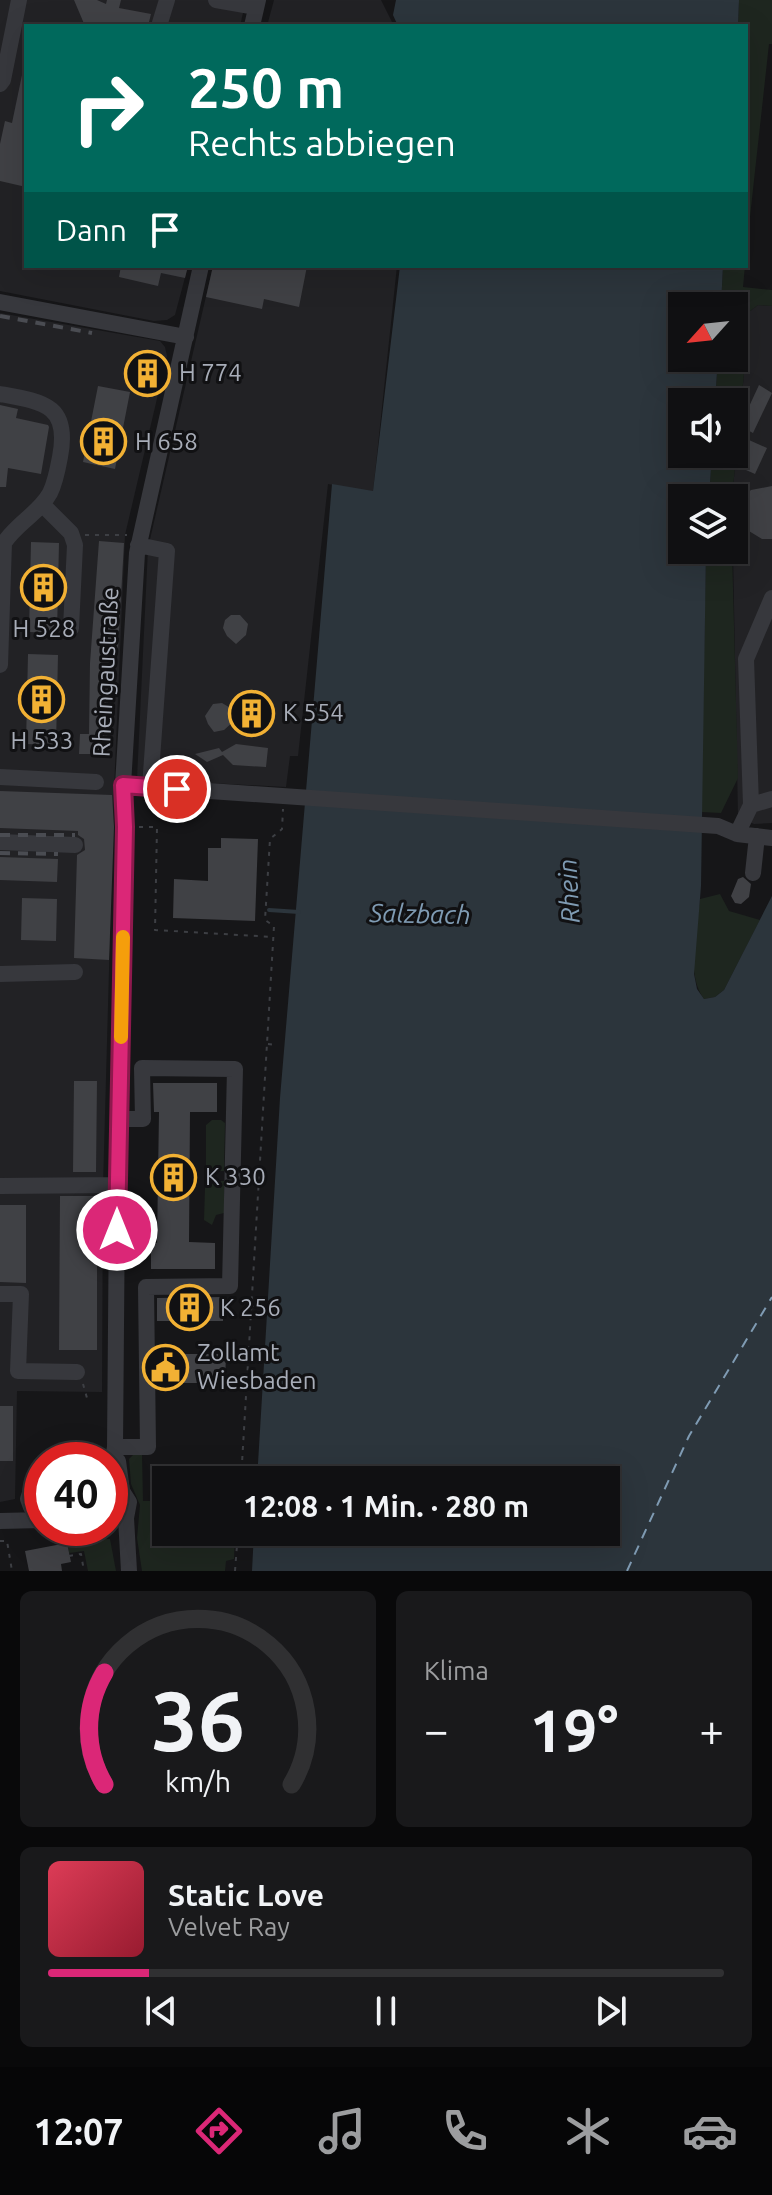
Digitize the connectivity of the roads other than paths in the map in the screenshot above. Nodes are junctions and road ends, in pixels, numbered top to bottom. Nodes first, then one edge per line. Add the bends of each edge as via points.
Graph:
1 (19, 0) edge
2 (167, 0) edge
3 (216, 0) edge
4 (257, 4) edge
5 (160, 24) edge
6 (252, 24) edge
7 (0, 84) edge
8 (201, 268) edge
9 (0, 302) edge
10 (186, 337) junction
11 (0, 394) edge
12 (42, 504) junction
13 (132, 540) junction
14 (772, 598) edge
15 (71, 628) dead end
16 (0, 665) edge
17 (0, 777) edge
18 (96, 782) dead end
19 (123, 785) junction
20 (150, 787) junction
21 (772, 799) edge
22 (751, 805) junction
23 (737, 834) junction
24 (764, 837) edge
25 (0, 842) edge
26 (75, 845) dead end
27 (753, 873) dead end
28 (75, 972) dead end
29 (0, 974) edge
30 (118, 1119) junction
31 (117, 1185) junction
32 (0, 1186) edge
33 (0, 1294) edge
34 (77, 1372) dead end
35 (115, 1442) edge
36 (128, 1447) edge
37 (24, 1518) edge
38 (0, 1521) edge

1 - 7 street
2 - 5 street
3 - 4 street
4 - 6 street
8 - 10 street, Rheingaustraße
9 - 10 street
10 - 13 street, Rheingaustraße
11 - 12 street via 45,405 60,418 64,435 58,465
12 - 15 street via 71,533 75,545
12 - 16 street via 4,543
13 - 19 street, Rheingaustraße
13 - 20 street via 167,551
14 - 22 street via 746,659
17 - 18 street
19 - 20 street
19 - 30 street, Rheingaustraße
20 - 23 street via 718,826
21 - 22 street
22 - 23 street
23 - 24 street
24 - 27 street
25 - 26 street
28 - 29 street
30 - 31 street, Rheingaustraße
30 - 36 street via 143,1119 142,1068 235,1069 230,1286 146,1287 148,1447
31 - 32 street
31 - 35 street, Rheingaustraße
33 - 34 street via 21,1294 18,1371
37 - 38 street

